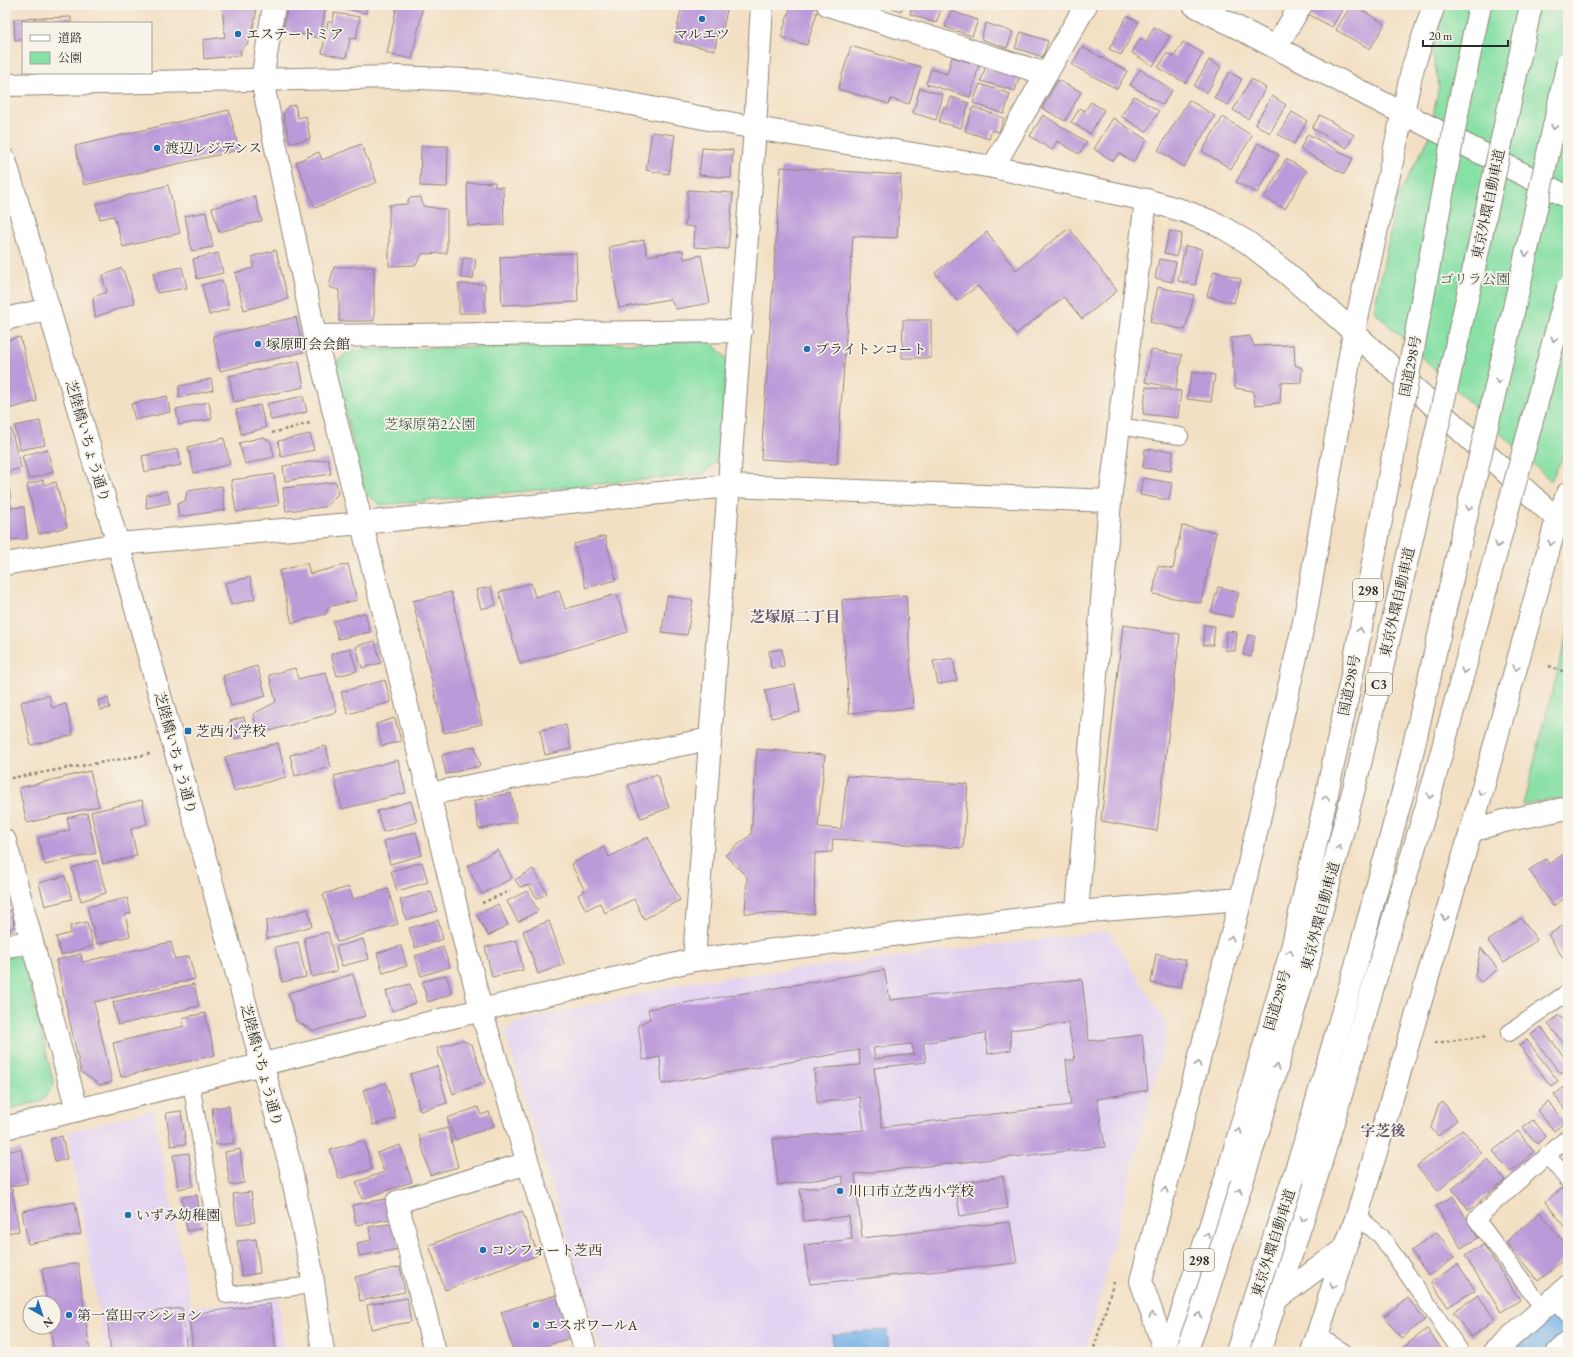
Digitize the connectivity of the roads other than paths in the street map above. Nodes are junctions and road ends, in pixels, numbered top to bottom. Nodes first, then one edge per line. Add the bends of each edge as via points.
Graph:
1 (274, 5) edge
2 (762, 5) edge
3 (828, 5) edge
4 (1086, 5) edge
5 (1194, 5) edge
6 (1301, 5) edge
7 (1434, 5) edge
8 (1480, 5) edge
9 (1531, 5) edge
10 (1276, 47) junction
11 (1568, 62) edge
12 (1046, 74) junction
13 (262, 80) junction
14 (5, 85) edge
15 (1402, 113) junction
16 (756, 128) junction
17 (5, 160) edge
18 (993, 167) junction
19 (1568, 197) edge
20 (1146, 200) junction
21 (1568, 288) edge
22 (49, 309) junction
23 (5, 319) edge
24 (741, 331) junction
25 (1354, 332) junction
26 (315, 336) junction
27 (1119, 426) junction
28 (1180, 436) dead end
29 (729, 486) junction
30 (1568, 493) edge
31 (1110, 501) junction
32 (362, 523) junction
33 (1562, 523) edge
34 (118, 544) junction
35 (5, 564) edge
36 (710, 739) junction
37 (429, 794) junction
38 (1567, 812) edge
39 (1471, 831) junction
40 (5, 841) edge
41 (1241, 899) junction
42 (1077, 912) junction
43 (32, 942) junction
44 (5, 946) edge
45 (694, 960) junction
46 (1568, 992) edge
47 (481, 1010) junction
48 (1509, 1032) road end
49 (262, 1065) junction
50 (191, 1083) junction
51 (77, 1110) junction
52 (5, 1128) edge
53 (1568, 1137) edge
54 (1547, 1155) junction
55 (528, 1163) junction
56 (1568, 1180) edge
57 (1358, 1216) junction
58 (1344, 1248) junction
59 (313, 1285) junction
60 (1278, 1298) junction
61 (1555, 1298) edge
62 (1568, 1315) edge
63 (1568, 1343) edge
64 (1315, 1344) edge
65 (1503, 1349) edge
66 (323, 1352) edge
67 (435, 1352) edge
68 (586, 1352) edge
69 (1164, 1352) edge
70 (1169, 1352) edge
71 (1186, 1352) edge
72 (1237, 1352) edge
73 (1259, 1352) edge
74 (1344, 1352) edge
75 (1461, 1352) edge
76 (1558, 1352) edge

1 - 13 main road
2 - 16 main road
3 - 12 main road
4 - 12 main road
5 - 10 main road
6 - 10 main road
7 - 15 main road via 1413,67
70 -> 8 main road, 国道298号 / 298, bridge via 1229,1169 1293,944 1355,659 1457,112
71 -> 9 main road, 東京外環自動車道 / C3, bridge via 1258,1131 1303,978 1357,777 1475,264
10 - 15 main road
11 -> 72 main road, 東京外環自動車道, bridge via 1405,784 1304,1145
12 - 18 main road
13 - 14 main road
13 - 16 main road via 397,77 488,81 600,98
13 - 26 main road
15 - 19 main road
15 - 25 main road
16 - 18 main road
16 - 24 main road
17 - 22 main road, 芝陸橋いちょう通り
18 - 20 main road
20 - 25 main road via 1216,224 1247,242
20 - 27 main road
21 -> 60 main road, bridge via 1430,795
22 - 23 main road
22 - 34 main road, 芝陸橋いちょう通り
24 - 26 main road
24 - 29 main road
25 - 33 main road
25 - 41 main road via 1305,617
26 - 32 main road
27 - 28 lane
27 - 31 main road
29 - 31 main road
29 - 32 main road
29 - 36 main road
30 - 33 main road
31 - 42 main road
32 - 34 main road
32 - 37 main road
33 -> 39 main road
34 - 35 main road
34 - 49 main road, 芝陸橋いちょう通り
36 - 37 main road
36 - 45 main road
37 - 47 main road
38 - 39 main road via 1504,821
39 -> 57 main road
40 - 43 main road
41 - 42 main road
69 -> 41 main road via 1141,1281
42 - 45 main road
43 - 44 main road
43 - 51 main road
45 - 47 main road
46 - 48 lane
47 - 49 main road
47 - 55 main road
49 - 50 main road
49 - 59 main road, 芝陸橋いちょう通り via 290,1166
50 - 51 main road
50 - 59 lane via 227,1295
51 - 52 main road
53 - 54 lane
54 - 56 lane
54 - 61 lane via 1476,1219
55 - 67 main road via 397,1202
55 - 68 main road
57 - 58 main road
57 - 75 lane via 1381,1236
58 - 60 main road
58 -> 64 main road
59 - 66 main road, 芝陸橋いちょう通り
60 - 73 main road
61 - 62 lane
61 - 65 main road
63 - 76 main road
64 - 74 lane

